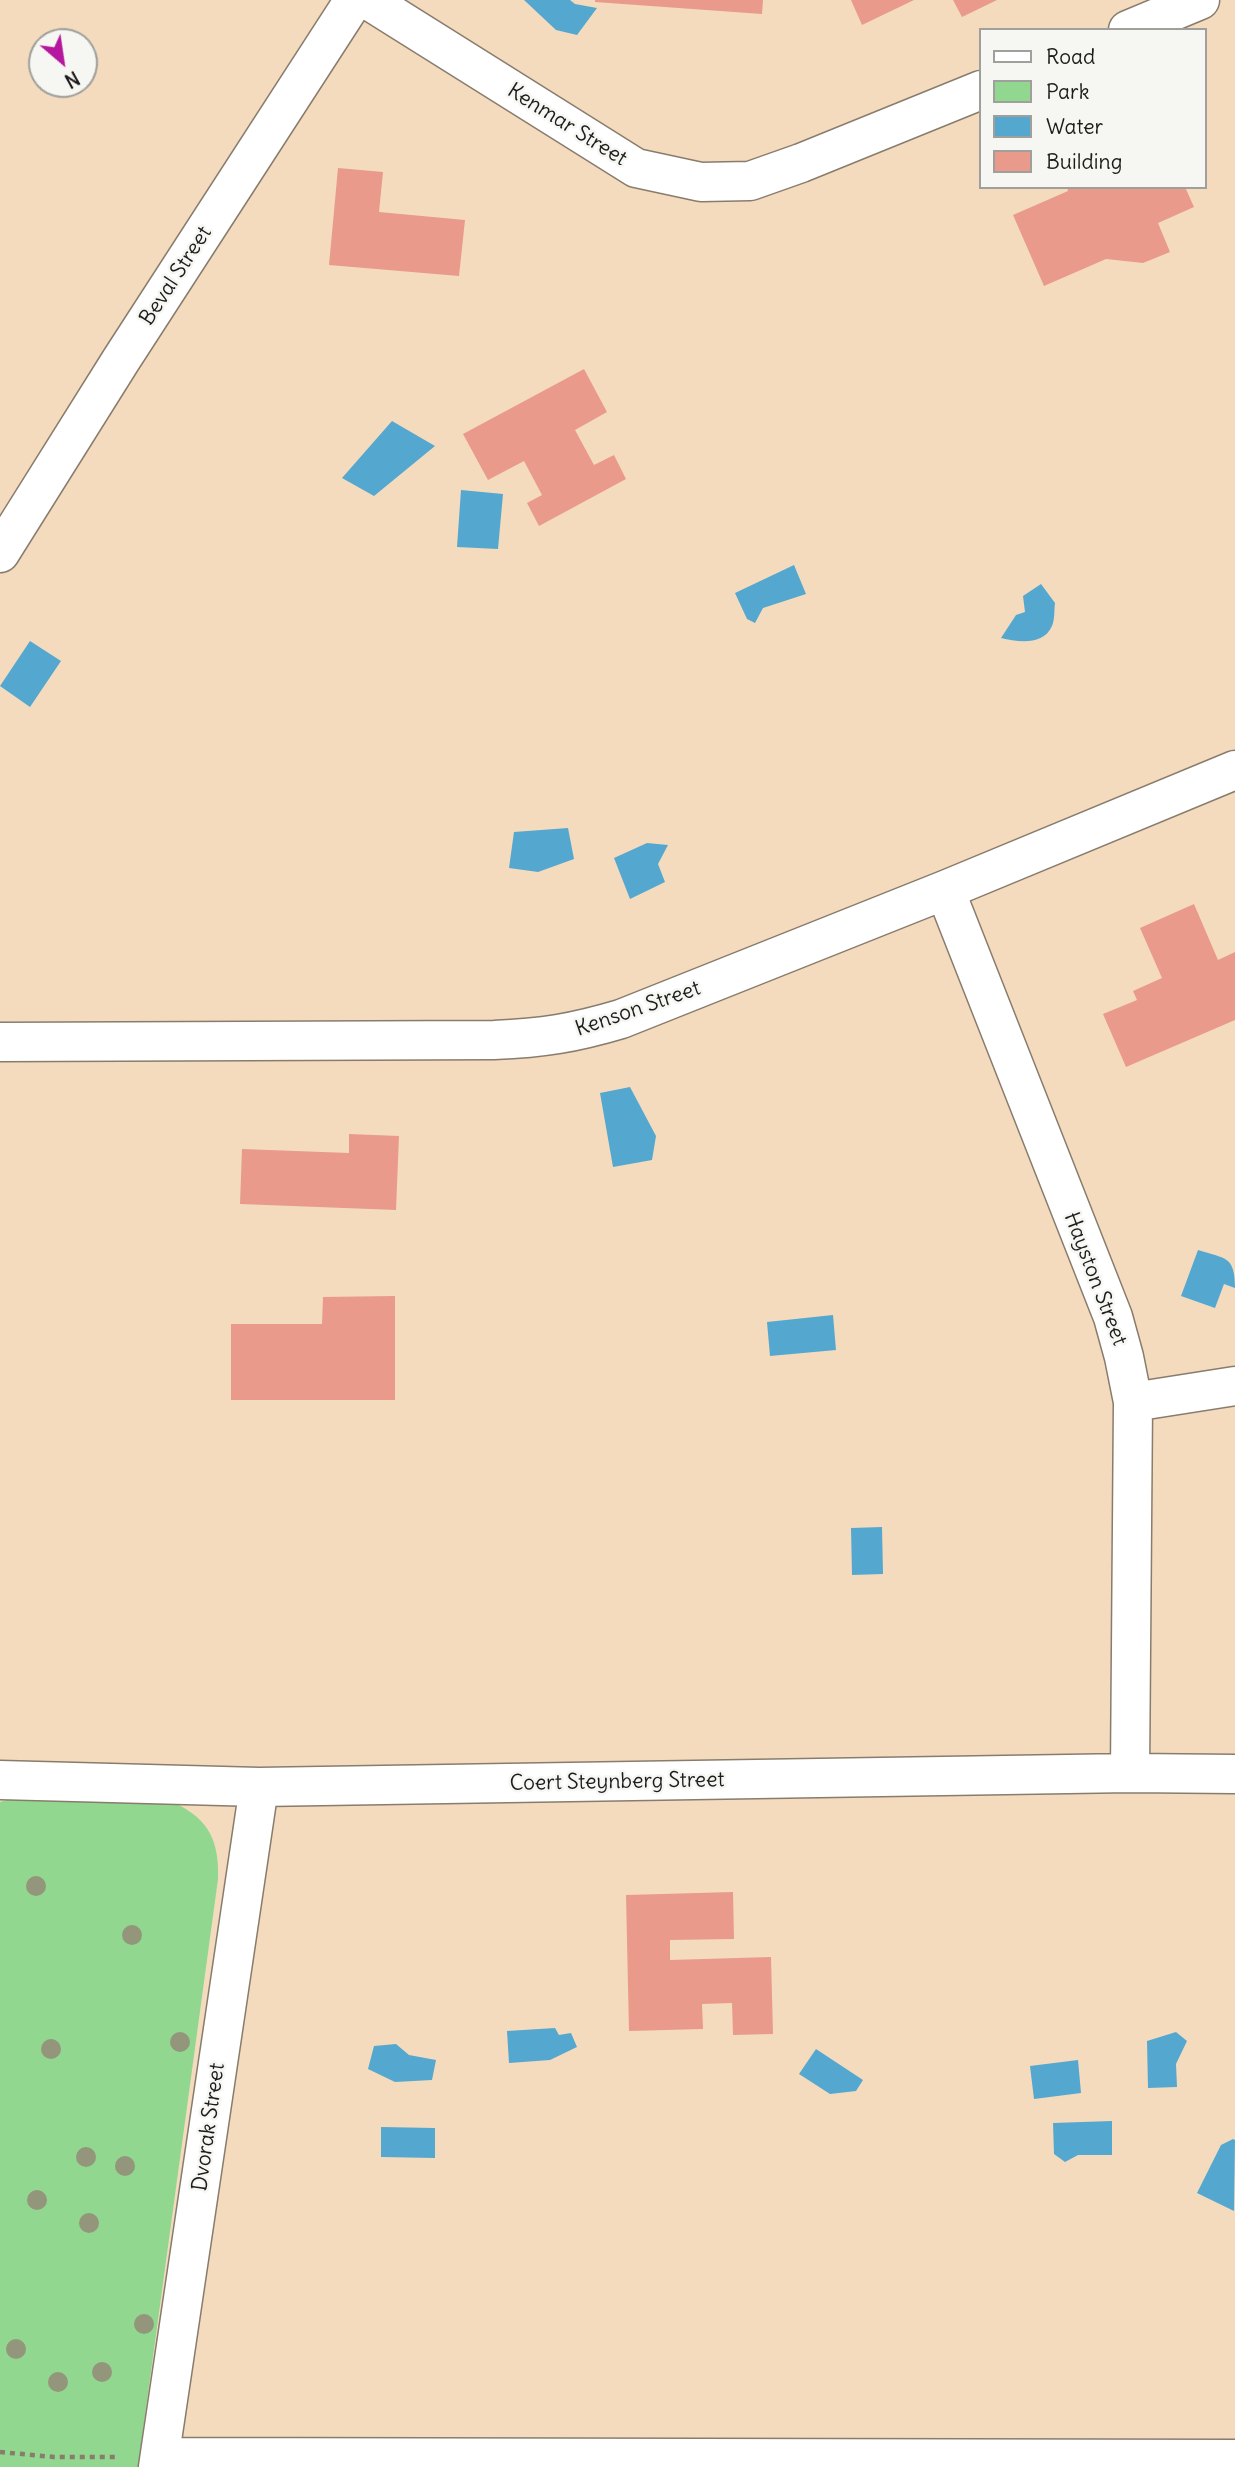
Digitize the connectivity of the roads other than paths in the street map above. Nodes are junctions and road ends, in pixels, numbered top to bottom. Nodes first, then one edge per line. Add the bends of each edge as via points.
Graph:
1 (354, 0) edge
2 (368, 0) edge
3 (1200, 0) edge
4 (1133, 28) edge
5 (979, 91) edge
6 (0, 553) edge
7 (1235, 771) edge
8 (945, 890) junction
9 (0, 1042) edge
10 (1235, 1386) edge
11 (1133, 1402) junction
12 (1130, 1773) junction
13 (1235, 1774) edge
14 (0, 1780) edge
15 (260, 1787) junction
16 (1235, 2459) edge
17 (159, 2462) edge

1 - 6 street, Beval Street
2 - 5 street, Kenmar Street via 636,168 701,183 750,181
3 - 4 street
7 - 8 street, Kenson Street
8 - 9 street, Kenson Street via 621,1019 540,1039
8 - 11 street, Hayston Street via 1113,1317
10 - 11 street
11 - 12 street, Hayston Street
12 - 13 street, Coert Steynberg Street
12 - 15 street, Coert Steynberg Street
14 - 15 street, Coert Steynberg Street
15 - 17 street, Dvorak Street
16 - 17 street

